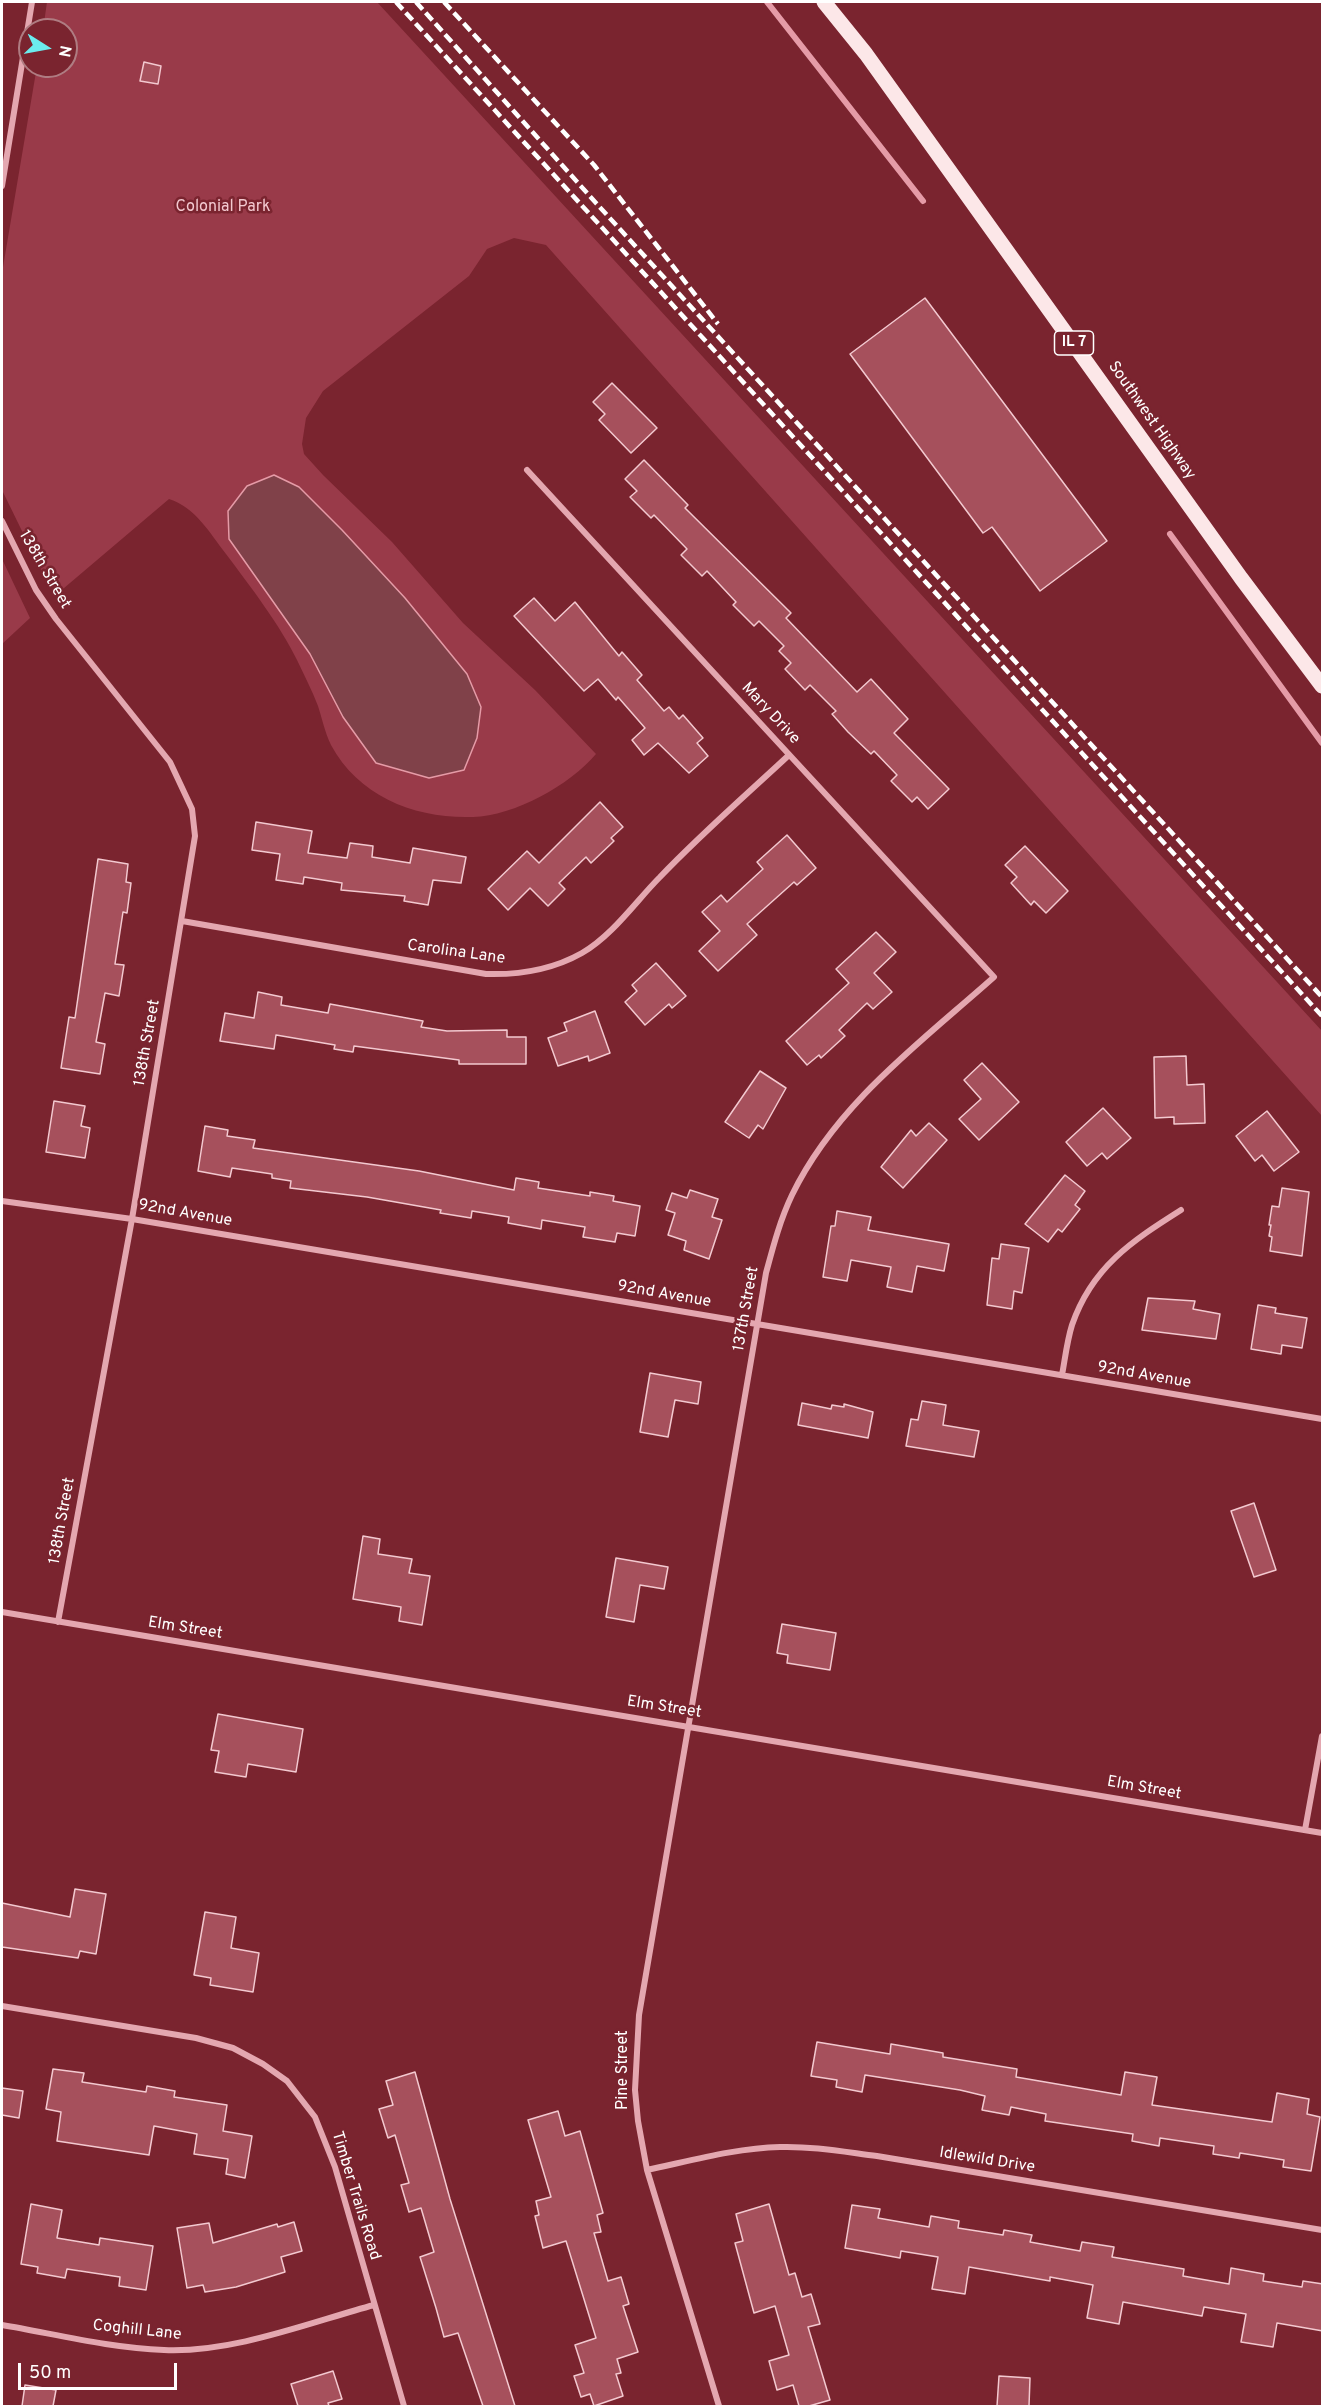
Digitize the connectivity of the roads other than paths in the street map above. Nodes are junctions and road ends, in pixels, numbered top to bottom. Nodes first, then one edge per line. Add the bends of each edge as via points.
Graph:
1 (32, 2) edge
2 (824, 2) edge
3 (2, 185) edge
4 (527, 470) dead end
5 (2, 521) edge
6 (1323, 686) edge
7 (789, 755) junction
8 (182, 921) junction
9 (994, 976) joint
10 (2, 1201) edge
11 (1181, 1210) dead end
12 (132, 1219) junction
13 (757, 1325) junction
14 (1062, 1375) junction
15 (1323, 1419) edge
16 (2, 1612) edge
17 (58, 1622) junction
18 (688, 1726) junction
19 (1323, 1736) edge
20 (1305, 1830) junction
21 (1323, 1833) edge
22 (2, 2006) edge
23 (647, 2170) junction
24 (1323, 2230) edge
25 (374, 2305) junction
26 (2, 2325) edge
27 (404, 2406) edge
28 (718, 2406) edge

1 - 3 street
2 - 6 main road, Southwest Highway / IL 7 via 866,54 1240,578
4 - 7 street, Mary Drive
5 - 8 street, 138th Street via 36,590 170,762 183,786 192,810 195,836
7 - 8 street, Carolina Lane via 662,875 602,938 583,952 551,966 528,972 486,974
7 - 9 street, Mary Drive
8 - 12 street, 138th Street
9 - 13 street, 137th Street via 864,1094 817,1154 792,1194 776,1234
10 - 12 street, 92nd Avenue
11 - 14 street via 1116,1254 1096,1278 1072,1326
12 - 13 street, 92nd Avenue
12 - 17 street, 138th Street
13 - 14 street, 92nd Avenue
13 - 18 street, 137th Street
14 - 15 street, 92nd Avenue
16 - 17 street, Elm Street
17 - 18 street, Elm Street
18 - 20 street, Elm Street
18 - 23 street, Pine Street via 639,2015 635,2090
19 - 20 street
20 - 21 street, Elm Street
22 - 25 street, Timber Trails Road via 196,2038 233,2048 287,2081 324,2135
23 - 24 street, Idlewild Drive via 747,2150 817,2149
23 - 28 street, Pine Street
25 - 26 street, Coghill Lane via 222,2347 185,2350 126,2346
25 - 27 street, Timber Trails Road

